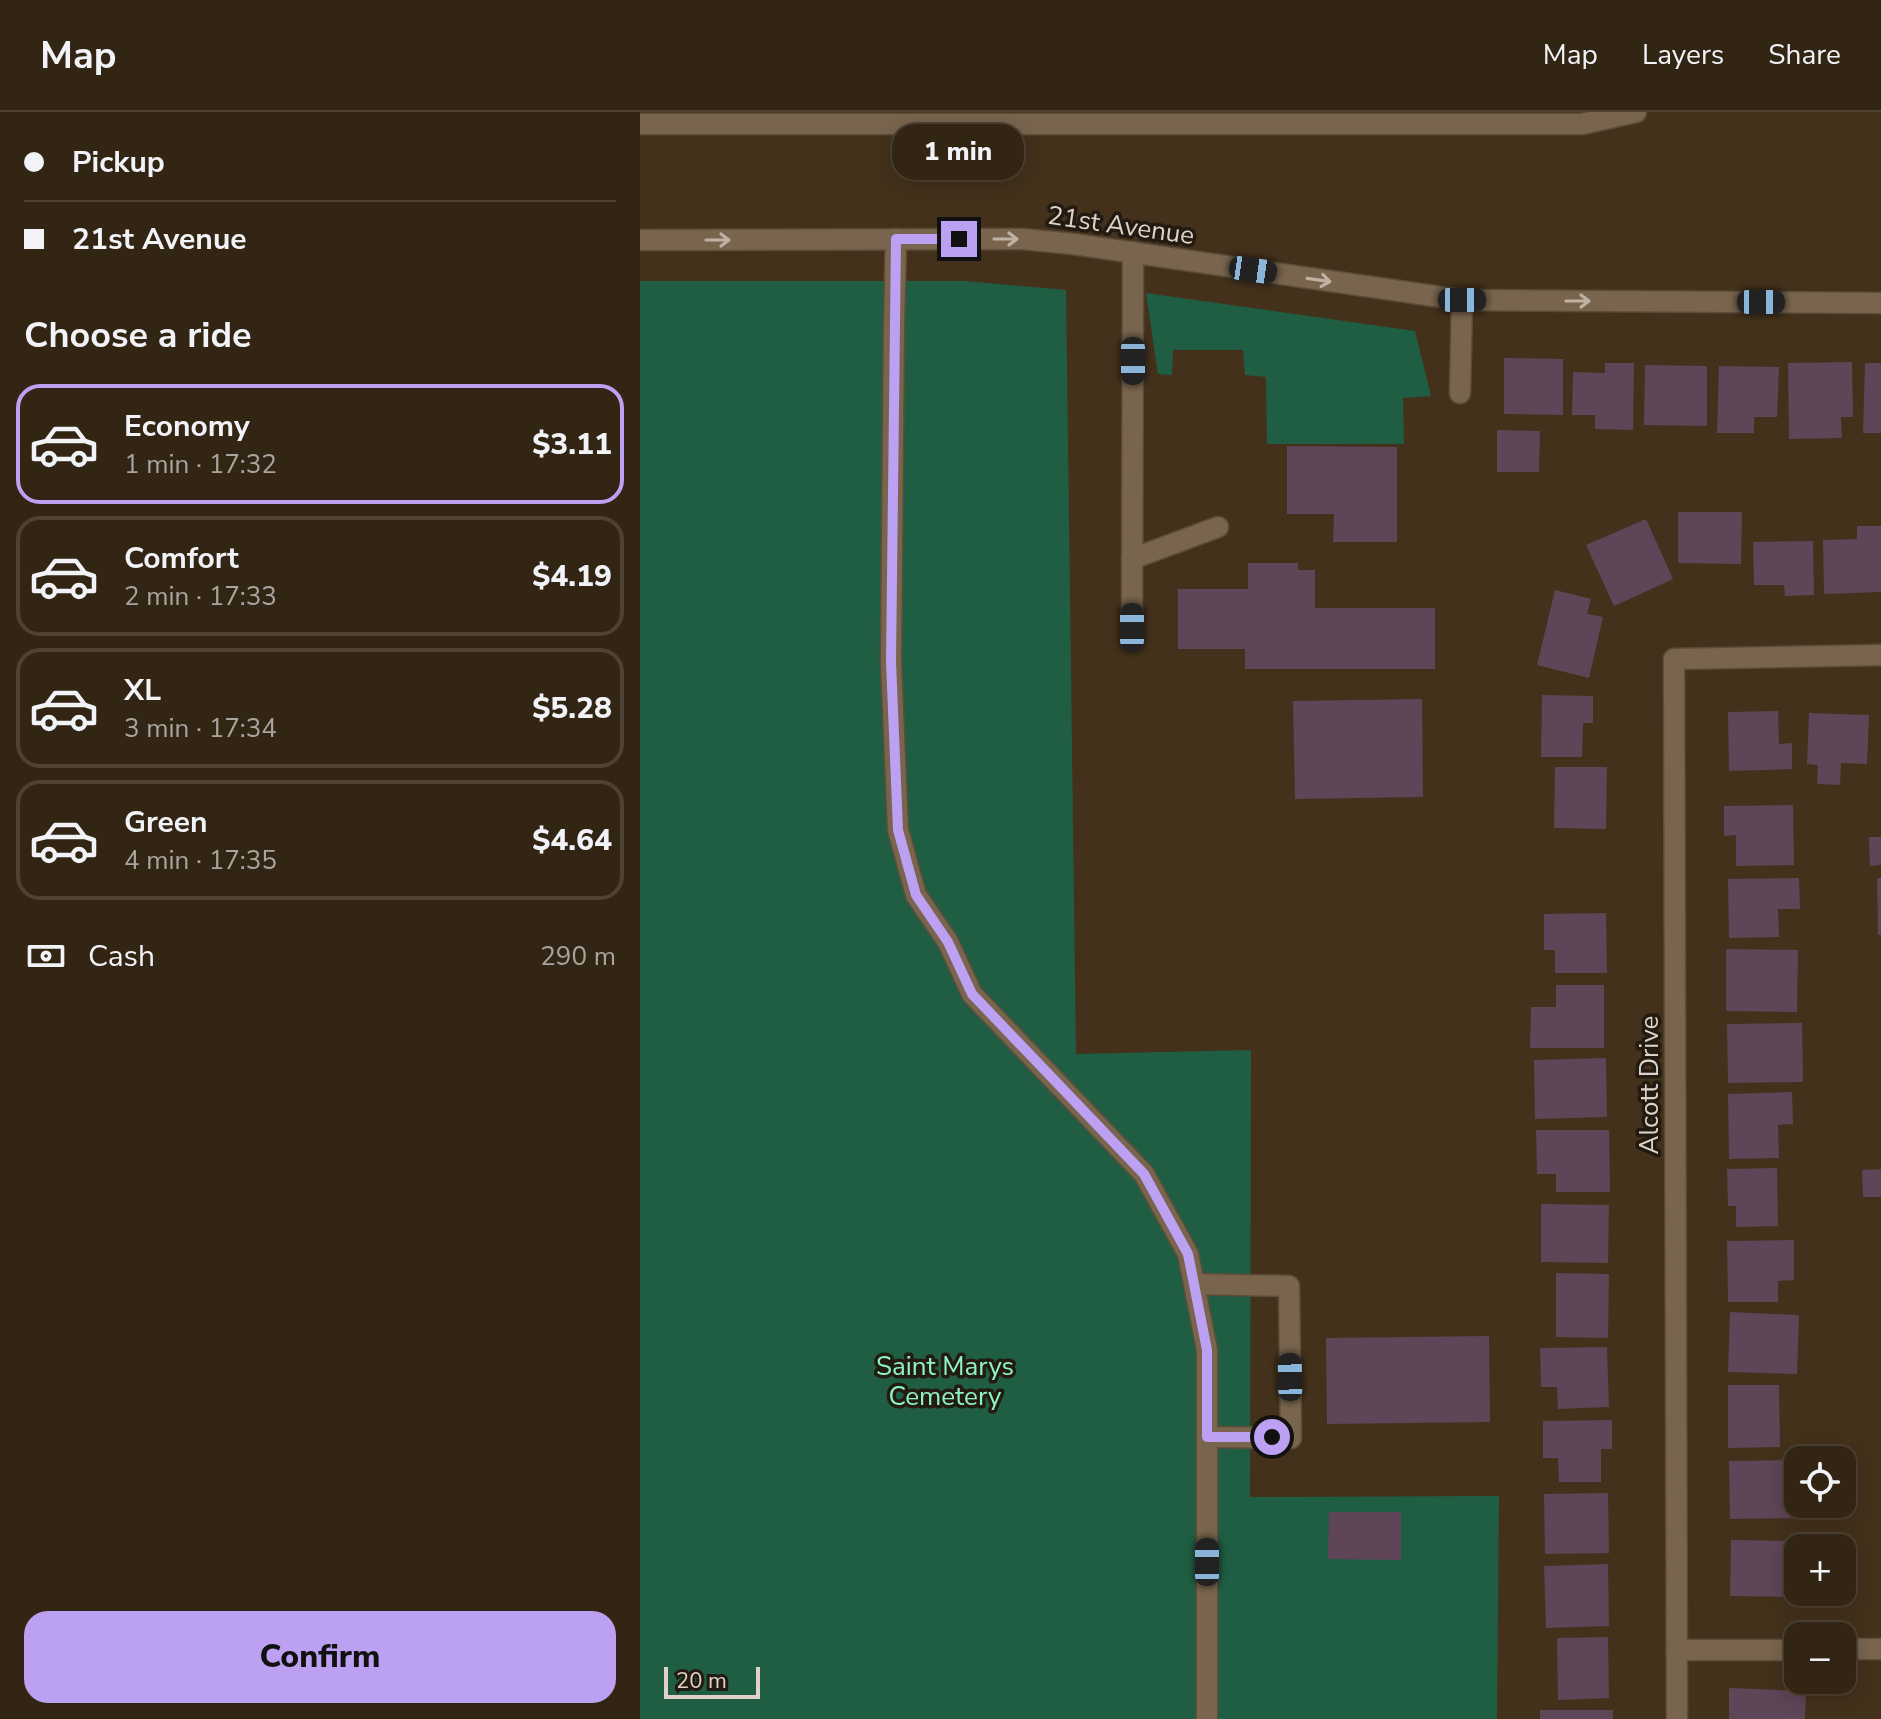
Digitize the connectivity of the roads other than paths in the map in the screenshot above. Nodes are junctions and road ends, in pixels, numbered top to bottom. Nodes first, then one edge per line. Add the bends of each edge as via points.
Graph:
1 (1636, 112) edge
2 (1240, 118) edge
3 (640, 124) edge
4 (896, 239) junction
5 (640, 240) edge
6 (1133, 252) junction
7 (1462, 300) junction
8 (1881, 303) edge
9 (1460, 393) dead end
10 (1218, 527) dead end
11 (1132, 559) junction
12 (1132, 627) dead end
13 (1881, 655) edge
14 (1194, 1284) junction
15 (1207, 1437) junction
16 (1856, 1649) edge
17 (1881, 1649) edge
18 (1677, 1650) junction
19 (1784, 1650) edge
20 (1207, 1719) edge
21 (1677, 1719) edge

1 - 2 street via 1582,124
2 - 3 street
5 -> 4 street, 21st Avenue
4 -> 6 street, 21st Avenue via 1022,239
4 - 14 street via 891,662 898,830 916,895 948,942 972,994 1144,1174 1188,1254
6 -> 7 street, 21st Avenue
6 - 11 street
7 -> 8 street, 21st Avenue
7 - 9 street
10 - 11 street
11 - 12 street
13 - 18 street, Alcott Drive via 1674,659
14 - 15 street via 1207,1350
14 - 15 street via 1289,1286 1291,1438
15 - 20 street
16 - 17 street
18 - 19 street
18 - 21 street, Alcott Drive

